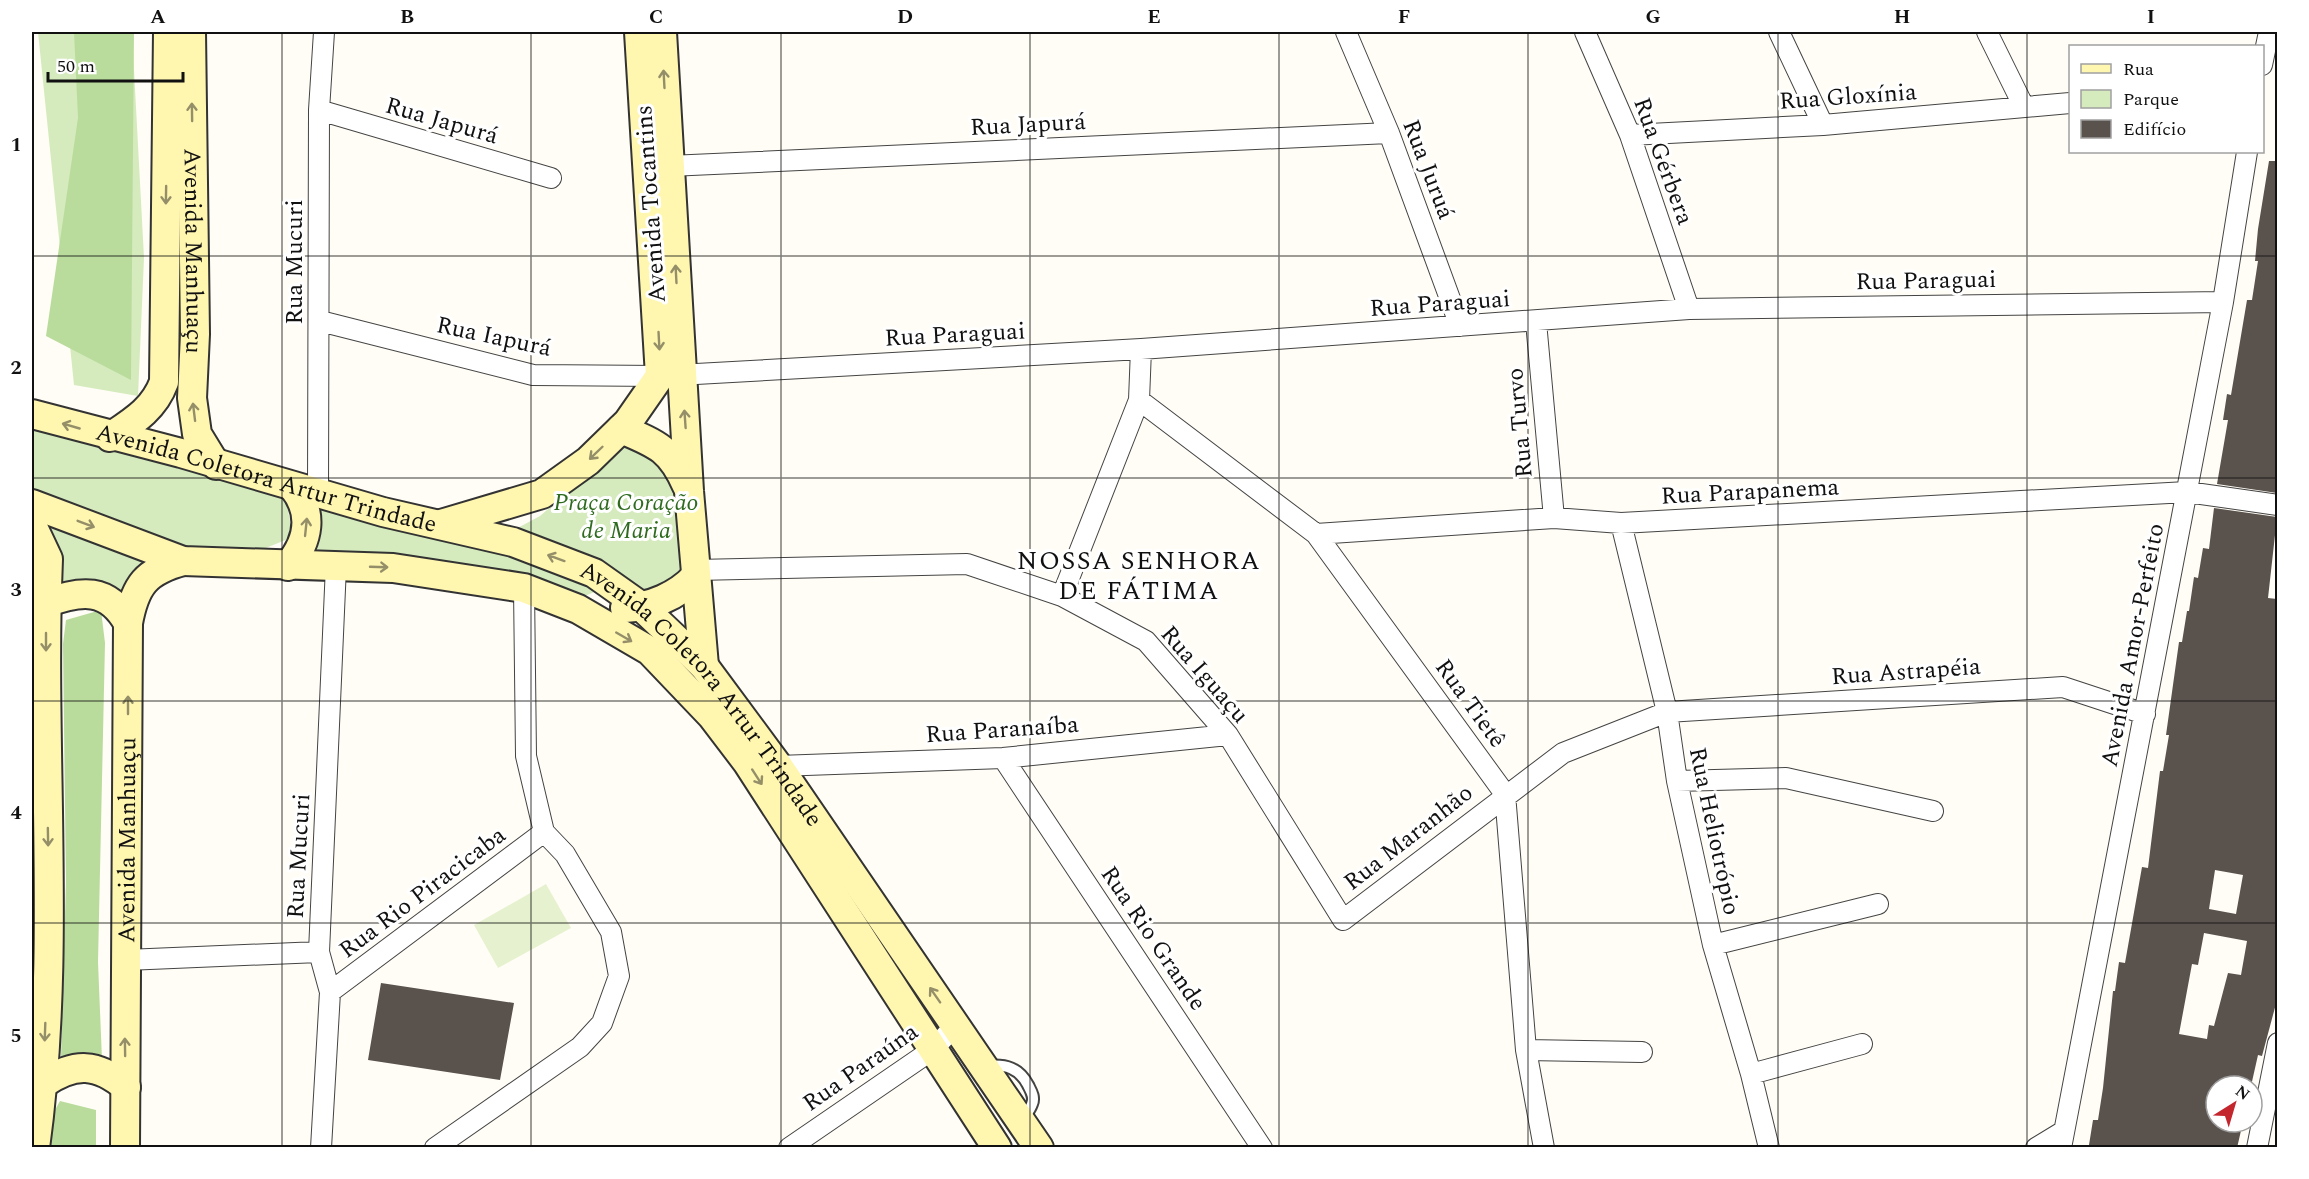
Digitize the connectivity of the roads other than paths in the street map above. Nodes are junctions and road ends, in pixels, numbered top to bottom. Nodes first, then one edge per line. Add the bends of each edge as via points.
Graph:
1 (168, 32) edge
2 (191, 32) edge
3 (324, 32) edge
4 (639, 32) edge
5 (662, 32) edge
6 (1346, 32) edge
7 (1585, 32) edge
8 (1779, 32) edge
9 (1987, 32) edge
10 (2269, 32) edge
11 (2264, 56) edge
12 (2069, 103) edge
13 (2024, 107) junction
14 (319, 110) junction
15 (1823, 125) junction
16 (1389, 133) junction
17 (1630, 135) junction
18 (2247, 153) edge
19 (669, 166) junction
20 (551, 178) dead end
21 (2223, 302) junction
22 (1689, 309) junction
23 (320, 321) junction
24 (1536, 322) junction
25 (1460, 326) junction
26 (1141, 349) junction
27 (671, 375) junction
28 (1139, 400) junction
29 (32, 414) edge
30 (621, 429) junction
31 (110, 437) junction
32 (216, 465) junction
33 (306, 490) junction
34 (689, 490) junction
35 (2187, 492) junction
36 (32, 504) edge
37 (2277, 505) edge
38 (1554, 518) junction
39 (1621, 523) junction
40 (441, 524) junction
41 (32, 525) edge
42 (1316, 534) junction
43 (183, 561) junction
44 (288, 566) junction
45 (336, 566) junction
46 (695, 574) junction
47 (524, 588) junction
48 (1062, 596) junction
49 (46, 603) junction
50 (642, 607) junction
51 (578, 609) junction
52 (128, 623) junction
53 (704, 666) junction
54 (1667, 712) junction
55 (2145, 714) junction
56 (1228, 735) junction
57 (1003, 758) junction
58 (778, 766) junction
59 (1677, 781) junction
60 (1505, 794) junction
61 (1934, 811) dead end
62 (544, 831) junction
63 (1878, 904) dead end
64 (40, 913) edge
65 (1343, 920) joint
66 (1713, 945) junction
67 (319, 952) junction
68 (126, 960) junction
69 (330, 993) junction
70 (956, 1025) junction
71 (2277, 1043) edge
72 (1862, 1044) dead end
73 (932, 1050) junction
74 (1526, 1050) junction
75 (1642, 1052) dead end
76 (1751, 1074) junction
77 (126, 1087) junction
78 (38, 1088) edge
79 (2063, 1139) edge
80 (35, 1148) edge
81 (125, 1148) edge
82 (321, 1148) edge
83 (435, 1148) edge
84 (789, 1148) edge
85 (997, 1148) edge
86 (1039, 1148) edge
87 (1262, 1148) edge
88 (1544, 1148) edge
89 (1769, 1148) edge
90 (2036, 1148) edge
91 (2257, 1148) edge

1 -> 31 main road, Avenida Manhuaçu via 165,382 147,411
32 -> 2 main road, Avenida Manhuaçu via 197,434 192,398 195,334
3 - 14 street, Rua Mucuri
4 -> 27 main road, Avenida Tocantins
19 -> 5 main road, Avenida Tocantins
6 - 16 street, Rua Juruá
7 - 17 street, Rua Gérbera
8 - 15 street
9 - 13 street
10 - 11 street
12 - 13 street, Rua Gloxínia
13 - 15 street, Rua Gloxínia
14 - 20 street, Rua Japurá
14 - 23 street, Rua Mucuri
15 - 17 street, Rua Gloxínia
16 - 19 street, Rua Japurá
16 - 25 street, Rua Juruá
17 - 22 street, Rua Gérbera
18 - 21 street, Avenida Amor-Perfeito
27 -> 19 main road, Avenida Tocantins
21 - 22 street, Rua Paraguai
21 - 35 street, Avenida Amor-Perfeito
22 - 24 street, Rua Paraguai
23 - 27 street, Rua Iapurá via 534,375
23 - 33 street, Rua Mucuri
24 - 25 street, Rua Paraguai
24 - 38 street, Rua Turvo
25 - 26 street, Rua Paraguai
26 - 27 street, Rua Paraguai
26 - 28 street
27 - 30 main road
34 -> 27 main road
28 - 42 street, Rua Tietê
28 - 48 street
31 -> 29 main road, Avenida Coletora Artur Trindade
30 - 34 main road via 662,447 673,458
30 -> 40 main road via 542,494
31 - 32 main road, Avenida Coletora Artur Trindade
32 - 33 main road, Avenida Coletora Artur Trindade
33 - 40 main road, Avenida Coletora Artur Trindade via 383,513
44 -> 33 main road via 298,554 307,530
34 - 46 main road
35 - 37 street, Rua Parapanema
35 - 39 street, Rua Parapanema
35 - 55 street, Avenida Amor-Perfeito
36 -> 43 main road, Avenida Coletora Artur Trindade
38 - 39 street, Rua Parapanema
38 - 42 street, Rua Parapanema
39 - 54 street, Rua Heliotrópio
50 -> 40 main road, Avenida Coletora Artur Trindade via 594,573 513,542
41 - 49 main road via 48,559
42 - 60 street, Rua Tietê
43 - 44 main road, Avenida Coletora Artur Trindade
43 - 52 main road, Avenida Manhuaçu via 160,567 146,578 137,592
44 - 45 main road, Avenida Coletora Artur Trindade
45 -> 47 main road, Avenida Coletora Artur Trindade via 393,568
45 - 67 street, Rua Mucuri
46 - 48 street, Rua Iguaçu via 967,564
46 - 50 main road via 682,591
46 - 53 main road
47 - 51 main road, Avenida Coletora Artur Trindade
47 - 62 street via 526,756
48 - 56 street, Rua Iguaçu via 1146,641
49 - 52 main road via 71,593 103,595 121,610
49 -> 64 main road
50 - 51 main road
50 - 53 main road, Avenida Coletora Artur Trindade
51 -> 73 main road, Avenida Coletora Artur Trindade via 650,651 712,716 747,762
68 -> 52 main road, Avenida Manhuaçu
53 - 58 main road, Avenida Coletora Artur Trindade
54 - 55 street, Rua Astrapéia via 2063,687
54 - 59 street, Rua Heliotrópio
54 - 60 street, Rua Astrapéia via 1563,753
55 - 79 street, Avenida Amor-Perfeito
56 - 57 street, Rua Paranaíba
56 - 65 street, Rua Iguaçu
57 - 58 street, Rua Paranaíba
57 - 87 street, Rua Rio Grande
70 -> 58 main road, Avenida Coletora Artur Trindade
59 - 61 street via 1786,778
59 - 66 street, Rua Heliotrópio
60 - 65 street, Rua Maranhão
60 - 74 street
62 - 69 street, Rua Rio Piracicaba
62 - 83 street via 565,854 611,932 619,976 602,1023 580,1047
63 - 66 street
64 -> 78 main road
66 - 76 street, Rua Heliotrópio
67 - 68 street
67 - 69 street, Rua Mucuri
77 -> 68 main road, Avenida Manhuaçu
69 - 82 street, Rua Mucuri
70 - 73 street, Rua Paraúna
70 - 86 main road, Avenida Coletora Artur Trindade
71 - 91 street
72 - 76 street
73 - 84 street, Rua Paraúna
73 - 85 main road, Avenida Coletora Artur Trindade
74 - 75 street
74 - 88 street
76 - 89 street, Rua Heliotrópio
77 - 78 main road via 112,1075 76,1068 59,1073
77 - 81 main road, Avenida Manhuaçu
78 - 80 main road
79 - 90 street

